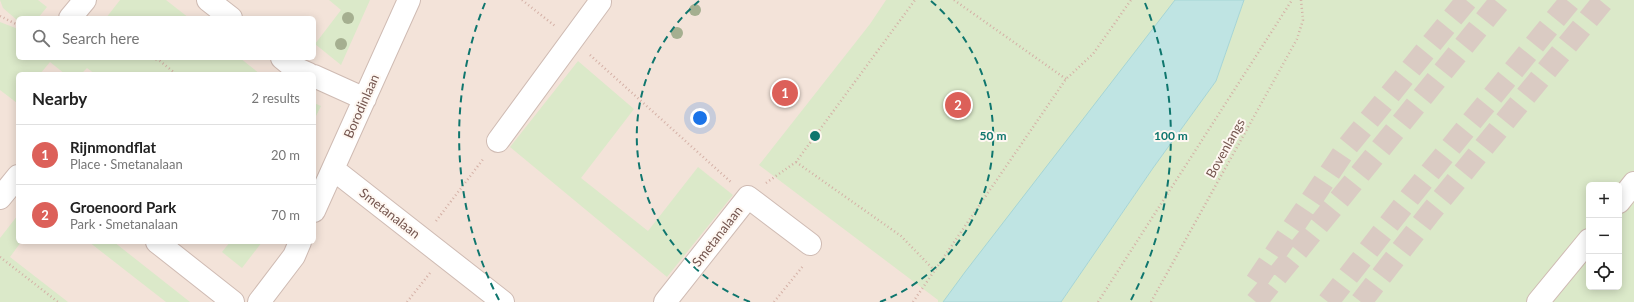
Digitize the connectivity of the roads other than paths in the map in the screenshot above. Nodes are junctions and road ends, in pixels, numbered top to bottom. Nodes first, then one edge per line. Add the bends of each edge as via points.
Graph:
1 (85, 0) edge
2 (208, 0) edge
3 (409, 0) edge
4 (600, 2) dead end
5 (72, 16) edge
6 (228, 16) edge
7 (284, 60) edge
8 (304, 72) edge
9 (316, 77) edge
10 (365, 98) junction
11 (498, 141) road end
12 (333, 169) junction
13 (16, 178) edge
14 (1634, 183) edge
15 (0, 198) edge
16 (1622, 198) edge
17 (316, 207) edge
18 (160, 244) edge
19 (299, 244) edge
20 (810, 244) road end
21 (1586, 244) edge
22 (233, 302) edge
23 (260, 302) edge
24 (503, 302) edge
25 (665, 302) edge
26 (1538, 302) edge

1 - 5 street
2 - 6 street
3 - 10 street, Borodinlaan
4 - 11 street
7 - 8 street
9 - 10 street
10 - 12 street, Borodinlaan
12 - 17 street, Borodinlaan
12 - 24 street, Smetanalaan
13 - 15 street
14 - 16 street
18 - 22 street
19 - 23 street via 294,256
20 - 25 street, Smetanalaan via 748,197
21 - 26 street

